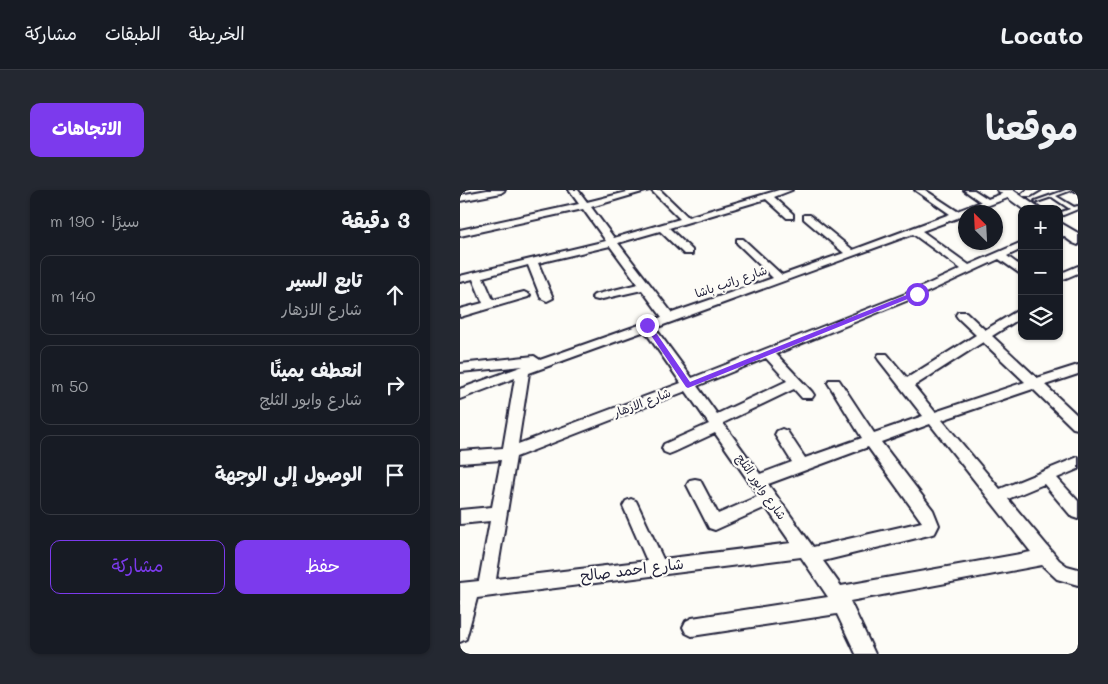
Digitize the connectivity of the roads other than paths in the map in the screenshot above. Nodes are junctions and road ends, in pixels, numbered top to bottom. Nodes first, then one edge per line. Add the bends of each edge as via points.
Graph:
1 (501, 190) edge
2 (573, 190) edge
3 (645, 190) edge
4 (655, 190) edge
5 (788, 190) edge
6 (919, 190) edge
7 (968, 190) edge
8 (1070, 190) edge
9 (768, 196) junction
10 (1030, 197) edge
11 (460, 198) edge
12 (988, 202) junction
13 (584, 206) junction
14 (1076, 208) edge
15 (957, 215) junction
16 (790, 216) dead end
17 (807, 217) dead end
18 (1063, 220) edge
19 (686, 221) junction
20 (1063, 224) edge
21 (1063, 226) edge
22 (663, 228) junction
23 (1078, 228) edge
24 (915, 231) junction
25 (460, 233) edge
26 (1078, 240) edge
27 (740, 241) dead end
28 (612, 242) junction
29 (1018, 247) edge
30 (688, 252) dead end
31 (852, 254) junction
32 (1000, 255) junction
33 (532, 262) junction
34 (1018, 269) edge
35 (1078, 269) edge
36 (969, 270) junction
37 (1063, 273) edge
38 (477, 275) junction
39 (460, 279) edge
40 (780, 279) junction
41 (645, 286) junction
42 (524, 295) dead end
43 (598, 297) dead end
44 (547, 298) dead end
45 (489, 305) junction
46 (460, 313) edge
47 (962, 315) dead end
48 (1018, 315) edge
49 (669, 318) junction
50 (647, 325) junction
51 (985, 336) junction
52 (768, 353) junction
53 (884, 357) dead end
54 (558, 358) junction
55 (460, 368) edge
56 (1078, 369) edge
57 (523, 370) junction
58 (795, 383) junction
59 (834, 383) dead end
60 (1036, 384) junction
61 (906, 385) junction
62 (688, 386) junction
63 (460, 394) edge
64 (807, 395) dead end
65 (932, 418) junction
66 (716, 424) junction
67 (1078, 424) edge
68 (782, 435) dead end
69 (871, 440) junction
70 (669, 448) dead end
71 (509, 452) junction
72 (460, 457) edge
73 (1078, 463) edge
74 (802, 465) junction
75 (1046, 476) junction
76 (758, 482) junction
77 (695, 485) dead end
78 (997, 496) junction
79 (769, 499) junction
80 (631, 506) dead end
81 (1078, 512) edge
82 (499, 513) junction
83 (460, 517) edge
84 (807, 552) junction
85 (1045, 557) junction
86 (658, 567) junction
87 (1078, 577) edge
88 (472, 591) edge
89 (839, 599) junction
90 (692, 627) dead end
91 (460, 633) edge
92 (866, 654) edge

1 - 11 street
2 - 13 street
3 - 13 street
4 - 19 street
5 - 9 street
6 - 15 street
7 - 12 street
8 - 10 lane
9 - 16 street
9 - 19 street
10 - 12 street, شارع راتب باشا
10 - 14 lane
12 - 15 street, شارع راتب باشا
13 - 25 street
13 - 28 street
14 - 18 lane
15 - 24 street, شارع راتب باشا
17 - 31 street
19 - 22 street
20 - 23 main road
21 - 26 main road
22 - 28 street
22 - 30 street
24 - 31 street, شارع راتب باشا
24 - 36 street
27 - 40 street
28 - 33 street
28 - 41 street
29 - 32 street, شارع الازهار
31 - 40 street, شارع راتب باشا
32 - 34 street
32 - 36 street, شارع الازهار
33 - 38 street
33 - 44 street
35 - 37 street
36 - 52 street, شارع الازهار
38 - 39 street
38 - 45 street
40 - 49 street, شارع راتب باشا
41 - 43 street
41 - 49 street
42 - 45 street
45 - 46 street
47 - 51 street
48 - 51 street
49 - 50 street, شارع راتب باشا
50 - 54 street, شارع راتب باشا
50 - 62 street, شارع وابور الثلج
51 - 60 street
51 - 61 street
52 - 58 street
52 - 62 street, شارع الازهار
53 - 61 street
54 - 55 street
54 - 57 street, شارع راتب باشا
56 - 60 street
57 - 63 street, شارع راتب باشا
57 - 71 street
58 - 64 street
58 - 66 street
59 - 69 street
60 - 65 street
60 - 67 street
61 - 65 street
62 - 66 street, شارع وابور الثلج
62 - 71 street, شارع الازهار
65 - 69 street
65 - 78 street
66 - 70 street
66 - 76 street, شارع وابور الثلج
68 - 74 street
69 - 74 street
69 - 84 street, شارع احمد صالح via 931,525 924,530
71 - 72 street, شارع الازهار
71 - 82 street
73 - 75 street
74 - 76 street
75 - 78 street
75 - 81 street
76 - 79 street, شارع وابور الثلج
77 - 79 street via 714,523
78 - 85 street
79 - 84 street, شارع وابور الثلج
80 - 86 street
82 - 83 street
82 - 88 street
84 - 86 street, شارع احمد صالح
84 - 89 street, شارع وابور الثلج
85 - 87 street via 1063,573
85 - 89 street
86 - 88 street, شارع احمد صالح
88 - 91 street
89 - 90 street
89 - 92 street, شارع وابور الثلج

